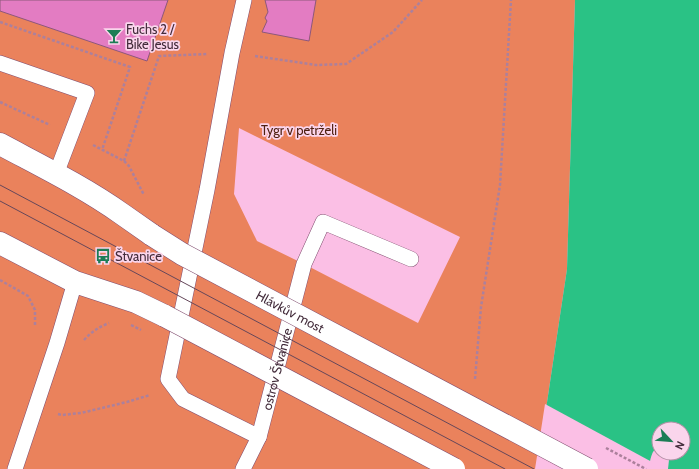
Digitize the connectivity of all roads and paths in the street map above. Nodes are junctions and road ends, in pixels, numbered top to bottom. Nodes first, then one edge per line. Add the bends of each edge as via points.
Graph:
1 (244, 0) edge
2 (422, 0) edge
3 (511, 0) edge
4 (232, 53) junction
5 (0, 62) edge
6 (0, 144) edge
7 (56, 174) junction
8 (146, 198) dead end
9 (0, 243) edge
10 (411, 259) dead end
11 (0, 280) edge
12 (75, 282) junction
13 (110, 323) dead end
14 (57, 343) junction
15 (171, 383) junction
16 (474, 384) dead end
17 (36, 408) junction
18 (259, 437) junction
19 (15, 469) edge
20 (243, 469) edge
21 (454, 469) edge
22 (587, 469) edge

1 - 4 lane
2 - 4 path via 393,32 346,64 316,65
3 - 16 path via 500,185 481,307
4 - 8 path via 159,56 124,161
4 - 15 lane via 168,379
5 - 7 lane via 87,93
6 - 7 main road, Hlávkův most
7 - 22 main road, Hlávkův most, bridge via 182,254
9 - 12 main road
10 - 18 lane, ostrov Štvanice via 323,222 304,264
11 - 14 path via 28,296 35,310 36,333
12 - 14 lane
12 - 21 main road, bridge via 136,302 165,316
13 - 14 path via 91,332 76,350
14 - 17 lane
15 - 17 path via 150,395 81,413 62,415
15 - 18 lane via 183,399
17 - 19 lane
18 - 20 lane, ostrov Štvanice

